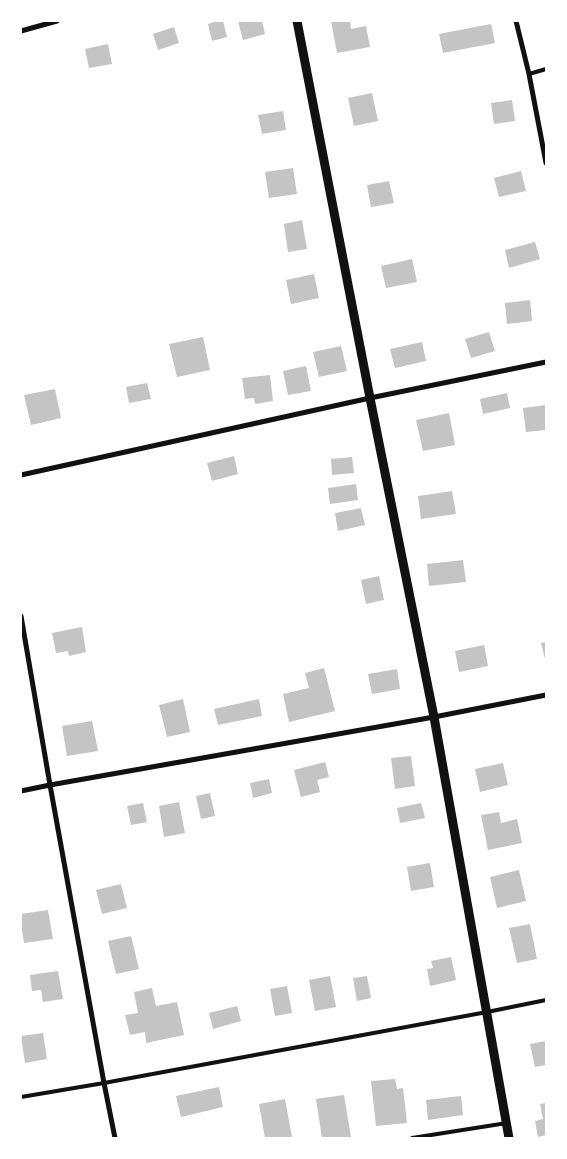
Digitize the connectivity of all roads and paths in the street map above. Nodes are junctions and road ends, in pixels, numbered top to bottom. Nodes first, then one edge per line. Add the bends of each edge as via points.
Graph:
1 (58, 21) edge
2 (297, 21) edge
3 (516, 21) edge
4 (21, 31) edge
5 (546, 69) edge
6 (529, 74) junction
7 (546, 162) edge
8 (546, 362) edge
9 (370, 398) junction
10 (21, 475) edge
11 (21, 616) edge
12 (546, 695) edge
13 (434, 717) junction
14 (50, 785) junction
15 (21, 791) edge
16 (546, 1000) edge
17 (487, 1012) junction
18 (104, 1083) junction
19 (21, 1096) edge
20 (507, 1123) junction
21 (115, 1138) edge
22 (412, 1138) edge
23 (509, 1138) edge

1 - 4 street
2 - 9 street
3 - 6 street
5 - 6 lane
6 - 7 street
8 - 9 street
9 - 10 street
9 - 13 street
11 - 14 street
12 - 13 street
13 - 14 street
13 - 17 street
14 - 15 street
14 - 18 street
16 - 17 lane
17 - 18 lane
17 - 20 street
18 - 19 lane
18 - 21 street
20 - 22 lane
20 - 23 street

